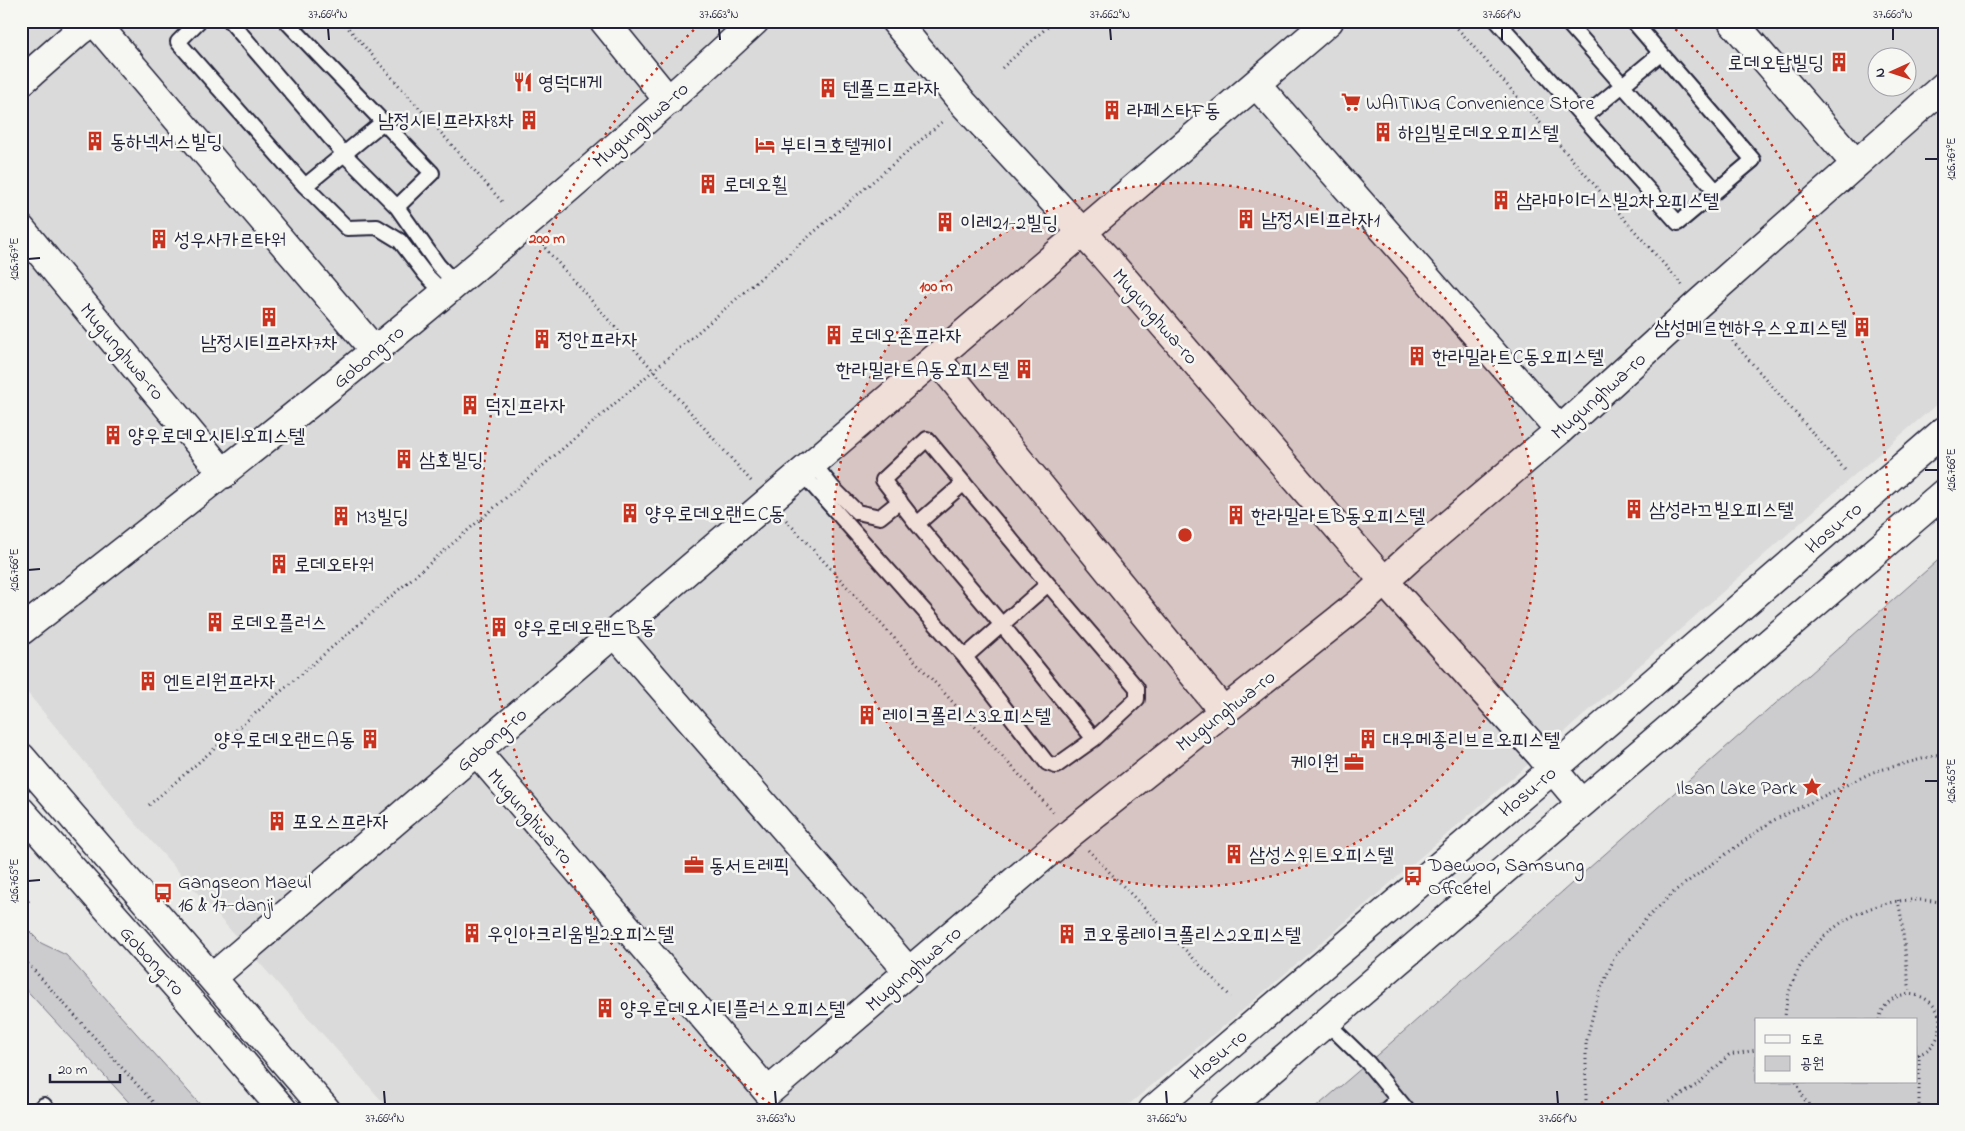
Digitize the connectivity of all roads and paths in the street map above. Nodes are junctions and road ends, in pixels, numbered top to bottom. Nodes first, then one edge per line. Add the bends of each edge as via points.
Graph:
1 (94, 21) edge
2 (199, 21) edge
3 (230, 21) edge
4 (286, 21) edge
5 (342, 21) edge
6 (604, 21) edge
7 (755, 21) edge
8 (894, 21) edge
9 (1054, 21) edge
10 (1329, 21) edge
11 (1451, 21) edge
12 (1497, 21) edge
13 (1566, 21) edge
14 (1633, 21) edge
15 (1732, 21) edge
16 (1660, 54) junction
17 (1002, 68) dead end
18 (21, 82) edge
19 (1256, 84) junction
20 (1623, 86) junction
21 (1944, 86) edge
22 (669, 101) junction
23 (1584, 117) junction
24 (943, 121) dead end
25 (383, 122) junction
26 (344, 154) junction
27 (1856, 164) junction
28 (305, 186) junction
29 (1716, 191) junction
30 (504, 204) dead end
31 (397, 206) junction
32 (524, 225) joint
33 (21, 229) edge
34 (1082, 234) junction
35 (546, 248) dead end
36 (449, 288) junction
37 (1687, 291) dead end
38 (1710, 316) dead end
39 (375, 351) junction
40 (936, 358) junction
41 (652, 371) junction
42 (1560, 430) junction
43 (1944, 431) edge
44 (807, 468) junction
45 (1845, 470) dead end
46 (224, 474) junction
47 (964, 483) junction
48 (1944, 493) edge
49 (900, 501) junction
50 (769, 502) junction
51 (917, 524) junction
52 (1385, 582) junction
53 (1048, 584) junction
54 (1002, 625) junction
55 (21, 632) edge
56 (615, 633) junction
57 (965, 657) junction
58 (1224, 712) junction
59 (1094, 739) junction
60 (476, 752) junction
61 (1944, 753) edge
62 (21, 757) edge
63 (1552, 770) junction
64 (1581, 803) junction
65 (149, 805) dead end
66 (21, 811) edge
67 (1057, 816) dead end
68 (1083, 844) dead end
69 (29, 900) dead end
70 (1898, 900) junction
71 (1944, 903) edge
72 (21, 908) edge
73 (21, 956) edge
74 (909, 972) junction
75 (213, 977) junction
76 (1910, 994) junction
77 (1231, 997) dead end
78 (1785, 1018) edge
79 (1880, 1018) edge
80 (1326, 1022) junction
81 (1942, 1022) edge
82 (1755, 1050) edge
83 (1918, 1054) edge
84 (1797, 1084) edge
85 (1402, 1104) edge
86 (38, 1110) edge
87 (48, 1110) edge
88 (160, 1110) edge
89 (283, 1110) edge
90 (326, 1110) edge
91 (1153, 1110) edge
92 (1224, 1110) edge
93 (1386, 1110) edge
94 (1586, 1110) edge
95 (1657, 1110) edge
96 (1813, 1110) edge
97 (1919, 1110) edge

1 - 18 street
1 - 39 street
2 - 28 lane via 178,42
3 - 26 lane
4 - 25 lane
5 - 30 path
6 - 22 street
7 - 22 street, Mugunghwa-ro
8 - 34 street, Mugunghwa-ro via 963,104
9 - 17 path
10 - 19 street
11 - 37 path
12 - 23 lane
13 - 20 lane
14 - 16 lane
15 - 27 street
16 - 20 lane
16 - 29 lane via 1753,160
19 - 34 street
19 - 42 street
20 - 23 lane
20 - 29 lane
21 - 27 street, Mugunghwa-ro
22 - 32 street, Mugunghwa-ro
23 - 29 lane via 1678,223
24 - 41 path
25 - 26 lane
25 - 31 lane via 432,173
26 - 28 lane
26 - 31 lane
27 - 42 street, Mugunghwa-ro
28 - 36 lane via 346,228 377,228 400,242 426,275
31 - 36 lane via 438,265
32 - 36 street, Gobong-ro
33 - 46 street, Mugunghwa-ro
34 - 40 street
34 - 52 street, Mugunghwa-ro
35 - 41 path
36 - 39 street, Gobong-ro
38 - 45 path
39 - 46 street, Gobong-ro
40 - 44 street
40 - 58 street
41 - 50 path
41 - 65 path
42 - 52 street, Mugunghwa-ro
43 - 63 street, Hosu-ro
44 - 49 lane via 857,512 880,517
44 - 50 street
44 - 57 lane
46 - 55 street, Gobong-ro
47 - 49 lane via 928,439 883,480
47 - 51 lane
47 - 53 lane
48 - 64 street
49 - 51 lane
50 - 56 street, Gobong-ro
50 - 67 path
51 - 54 lane
52 - 58 street, Mugunghwa-ro
52 - 63 street, Mugunghwa-ro
53 - 54 lane
53 - 59 lane via 1137,688 1137,699
54 - 57 lane
54 - 59 lane
56 - 60 street, Gobong-ro
56 - 74 street
57 - 59 lane via 1046,763 1056,766
58 - 74 street, Mugunghwa-ro via 1072,832
60 - 74 street, Mugunghwa-ro via 768,1092
60 - 75 street, Gobong-ro
61 - 94 path via 1873,772 1772,821 1676,890 1644,921 1615,956 1597,998 1586,1043
62 - 75 street, Gobong-ro
63 - 64 street, Mugunghwa-ro
63 - 91 street, Hosu-ro
64 - 80 street
66 - 89 street, Gobong-ro
68 - 77 path
69 - 72 path
70 - 71 path
70 - 76 path
70 - 78 path via 1852,915 1814,946 1791,989
73 - 88 path
75 - 90 street, Gobong-ro
76 - 79 path via 1893,998
76 - 81 path via 1919,995 1934,1006
80 - 85 lane via 1368,1063
80 - 92 street
81 - 83 path via 1935,1042
82 - 95 path via 1729,1055 1698,1084
83 - 97 path
84 - 96 path
85 - 93 lane
86 - 87 lane via 44,1105

